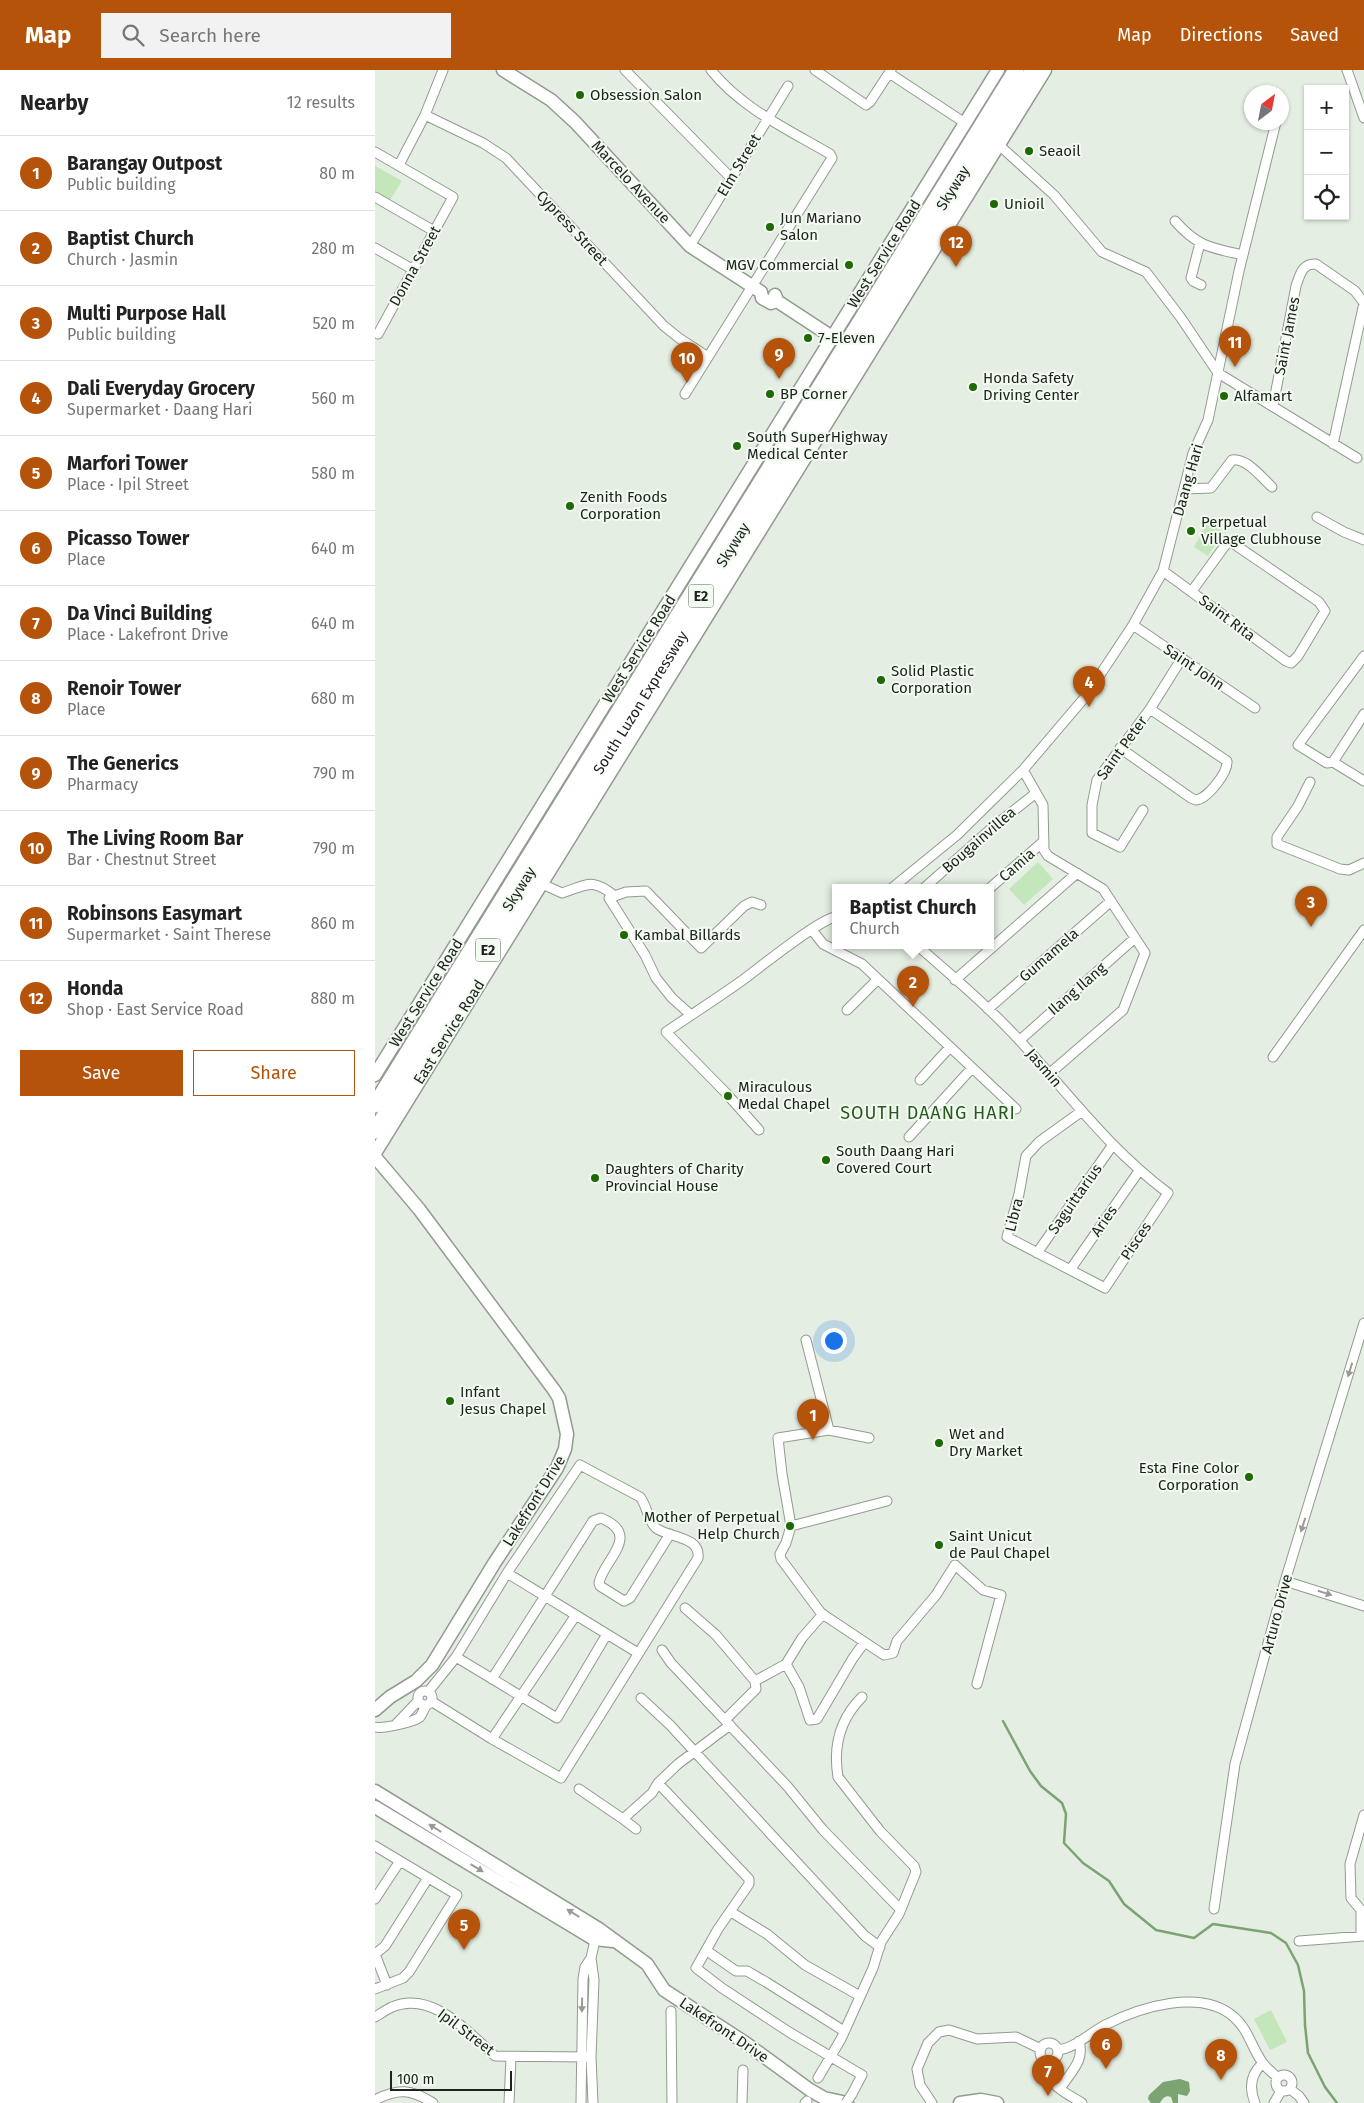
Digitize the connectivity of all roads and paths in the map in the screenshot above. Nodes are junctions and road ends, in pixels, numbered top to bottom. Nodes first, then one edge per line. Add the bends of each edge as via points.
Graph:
1 (443, 70) edge
2 (503, 70) edge
3 (625, 70) edge
4 (711, 70) edge
5 (815, 70) edge
6 (998, 70) edge
7 (1008, 70) edge
8 (1016, 70) edge
9 (1026, 70) edge
10 (1033, 70) edge
11 (1045, 70) edge
12 (1347, 70) edge
13 (890, 71) edge
14 (789, 86) dead end
15 (425, 115) junction
16 (768, 118) junction
17 (1364, 118) edge
18 (965, 123) junction
19 (1274, 130) edge
20 (999, 145) junction
21 (375, 152) edge
22 (399, 165) junction
23 (731, 178) junction
24 (375, 197) edge
25 (1175, 221) dead end
26 (434, 231) junction
27 (1200, 243) junction
28 (690, 246) junction
29 (375, 248) edge
30 (1243, 255) junction
31 (412, 268) junction
32 (1201, 284) dead end
33 (756, 289) junction
34 (1364, 303) edge
35 (378, 334) dead end
36 (832, 337) junction
37 (708, 356) junction
38 (1218, 373) junction
39 (685, 394) dead end
40 (1273, 406) junction
41 (1333, 444) junction
42 (1357, 458) dead end
43 (1272, 487) dead end
44 (1185, 489) junction
45 (1317, 517) dead end
46 (1364, 540) edge
47 (1163, 572) junction
48 (1192, 591) junction
49 (1133, 625) junction
50 (1364, 656) edge
51 (1182, 658) junction
52 (1255, 708) dead end
53 (1150, 709) junction
54 (1364, 714) edge
55 (1120, 748) junction
56 (1333, 762) junction
57 (1023, 770) junction
58 (1362, 776) edge
59 (1310, 782) dead end
60 (1036, 793) junction
61 (1143, 810) dead end
62 (1044, 841) junction
63 (1364, 863) edge
64 (1077, 874) junction
65 (542, 884) junction
66 (897, 884) edge
67 (929, 884) edge
68 (994, 885) edge
69 (615, 896) junction
70 (1111, 901) junction
71 (761, 905) dead end
72 (832, 918) edge
73 (812, 930) junction
74 (1364, 930) edge
75 (1135, 938) junction
76 (994, 946) edge
77 (832, 948) edge
78 (834, 949) edge
79 (923, 949) edge
80 (991, 949) edge
81 (877, 979) junction
82 (955, 980) junction
83 (988, 1009) junction
84 (847, 1010) dead end
85 (691, 1015) junction
86 (1019, 1040) junction
87 (950, 1048) junction
88 (1273, 1057) dead end
89 (972, 1068) junction
90 (1049, 1074) junction
91 (375, 1075) edge
92 (920, 1080) dead end
93 (375, 1093) edge
94 (375, 1105) edge
95 (1017, 1109) dead end
96 (1081, 1111) junction
97 (375, 1122) edge
98 (759, 1130) dead end
99 (375, 1131) edge
100 (909, 1137) dead end
101 (1113, 1146) junction
102 (375, 1153) edge
103 (375, 1157) edge
104 (1139, 1171) junction
105 (1168, 1193) joint
106 (1037, 1252) junction
107 (1070, 1270) junction
108 (1105, 1288) joint
109 (1364, 1323) edge
110 (806, 1340) dead end
111 (829, 1430) junction
112 (869, 1438) dead end
113 (887, 1501) dead end
114 (791, 1526) junction
115 (671, 1534) junction
116 (507, 1573) junction
117 (1285, 1580) junction
118 (545, 1596) junction
119 (1364, 1606) edge
120 (685, 1608) dead end
121 (823, 1614) junction
122 (576, 1615) junction
123 (607, 1634) junction
124 (864, 1643) junction
125 (662, 1650) dead end
126 (638, 1653) junction
127 (456, 1657) junction
128 (786, 1664) junction
129 (493, 1679) junction
130 (755, 1681) junction
131 (977, 1684) dead end
132 (428, 1692) junction
133 (520, 1697) junction
134 (862, 1697) dead end
135 (641, 1698) dead end
136 (425, 1702) junction
137 (375, 1710) edge
138 (397, 1723) junction
139 (727, 1723) junction
140 (375, 1727) edge
141 (492, 1739) junction
142 (694, 1752) junction
143 (658, 1783) junction
144 (579, 1790) dead end
145 (375, 1791) edge
146 (375, 1807) edge
147 (1364, 1817) edge
148 (623, 1819) junction
149 (636, 1829) dead end
150 (375, 1846) edge
151 (400, 1861) junction
152 (428, 1878) junction
153 (375, 1899) edge
154 (900, 1909) junction
155 (1214, 1910) dead end
156 (731, 1912) junction
157 (596, 1934) junction
158 (1362, 1936) edge
159 (1299, 1941) dead end
160 (880, 1947) junction
161 (707, 1951) junction
162 (375, 1954) edge
163 (591, 1958) junction
164 (387, 1985) junction
165 (375, 1990) edge
166 (860, 1996) junction
167 (671, 2011) dead end
168 (375, 2017) edge
169 (844, 2031) junction
170 (1079, 2041) junction
171 (1041, 2049) junction
172 (1058, 2050) junction
173 (581, 2056) junction
174 (511, 2057) junction
175 (830, 2057) junction
176 (591, 2058) junction
177 (1048, 2061) junction
178 (1262, 2064) junction
179 (743, 2070) dead end
180 (818, 2078) dead end
181 (1278, 2078) junction
182 (1060, 2089) junction
183 (1286, 2090) junction
184 (375, 2100) edge
185 (848, 2100) edge
186 (433, 2103) edge
187 (509, 2103) edge
188 (581, 2103) edge
189 (593, 2103) edge
190 (672, 2103) edge
191 (742, 2103) edge
192 (932, 2103) edge
193 (960, 2103) edge
194 (997, 2103) edge
195 (1082, 2103) edge
196 (1255, 2103) edge
197 (1274, 2103) edge
198 (1304, 2103) edge

1 - 15 street
2 - 28 main road, Marcelo Avenue via 551,100 575,122
3 - 23 street
4 - 16 street via 725,88
5 - 13 street via 866,105
6 - 18 main road, West Service Road
7 - 93 highway, South Luzon Expressway / E2
8 - 94 highway, Skyway / E2
9 - 97 highway, Skyway / E2
10 - 99 highway, South Luzon Expressway / E2
11 - 20 main road, East Service Road
12 - 17 street
13 - 18 street
14 - 16 street, Elm Street
15 - 22 street
15 - 37 street, Cypress Street via 483,142 507,158 664,326
16 - 23 street, Elm Street
16 - 33 street via 831,156 831,161
18 - 36 main road, West Service Road
19 - 30 street, Daang Hari
20 - 38 street via 1054,195 1101,252 1145,272
20 - 65 main road, East Service Road
21 - 22 street
22 - 26 street, Donna Street via 453,197
23 - 28 street, Elm Street
24 - 26 street
25 - 27 street
26 - 31 street, Donna Street
27 - 30 street
27 - 32 street via 1191,276 1193,281
28 - 33 main road, Marcelo Avenue
29 - 31 street
30 - 38 street, Daang Hari
31 - 35 street, Donna Street
33 - 36 main road, Marcelo Avenue via 767,290 776,296 777,301
33 - 37 street
34 - 40 street, Saint James via 1355,291 1315,264 1309,263 1304,267 1289,316
34 - 41 street
36 - 91 main road, West Service Road
37 - 39 street
38 - 40 street
38 - 44 street, Daang Hari via 1209,420 1193,453
40 - 41 street
41 - 42 street
43 - 44 street via 1247,463 1237,459 1232,460 1211,488
44 - 47 street, Daang Hari
45 - 46 street
47 - 48 street, Saint Rita
47 - 49 street, Daang Hari
48 - 48 street, Saint Rita via 1291,663 1325,611 1322,605 1231,542 1227,543
49 - 51 street, Saint John
49 - 57 street, Daang Hari via 1086,696
50 - 56 street via 1298,745 1327,763
51 - 52 street, Saint John
51 - 53 street, Saint Peter
53 - 55 street, Saint Peter
53 - 55 street via 1227,762 1227,768 1206,797 1191,798
54 - 56 street
55 - 61 street, Saint Peter via 1097,780 1092,805 1093,833 1120,847
56 - 58 street
57 - 60 street
57 - 66 street, Daang Hari via 957,835
59 - 63 street via 1277,837 1277,844 1339,869 1349,870
60 - 62 street via 1043,806
60 - 67 street, Bougainvillea
62 - 64 street via 1048,856
62 - 68 street, Camia
64 - 70 street via 1103,889
64 - 76 street
65 - 69 street via 562,893 597,884
65 - 102 main road, East Service Road
69 - 71 street via 646,891 701,948 744,906 752,902
69 - 85 street via 609,898 610,901 656,978
70 - 75 street
70 - 83 street, Gumamela
72 - 73 street
73 - 77 street via 823,944
73 - 85 street
74 - 88 street
75 - 86 street, Ilang Ilang
75 - 90 street via 1145,953 1123,1010
78 - 81 street via 853,958
79 - 82 street, Jasmin
80 - 82 street
81 - 84 street
81 - 87 street
82 - 83 street, Jasmin
83 - 86 street, Jasmin
85 - 98 street via 666,1032
86 - 90 street, Jasmin
87 - 89 street
87 - 92 street
89 - 95 street
89 - 100 street
90 - 96 street, Jasmin
96 - 101 street, Jasmin
96 - 106 street, Libra via 1039,1142 1026,1156 1007,1237
101 - 104 street, Jasmin
101 - 106 street, Saguittarius
103 - 137 main road, Lakefront Drive via 419,1208 559,1398 567,1434 565,1450 557,1468 432,1665
104 - 105 street, Jasmin
104 - 107 street, Aries
105 - 108 street, Pisces
106 - 107 street, Libra
107 - 108 street, Libra
109 -> 117 street, Arturo Drive
110 - 111 street
111 - 112 street
111 - 114 street via 778,1438
113 - 114 street
114 - 121 street via 781,1559
115 - 116 street via 653,1525 640,1497 580,1465
115 - 118 street via 630,1598 624,1601 599,1582 620,1544 619,1536 609,1521 601,1518 593,1521
115 - 126 street via 695,1546 697,1558
116 - 118 street
116 - 127 street
117 -> 119 street
117 - 155 street, Arturo Drive via 1235,1764
118 - 122 street
118 - 129 street
120 - 130 street via 716,1635
121 - 124 street
121 - 128 street via 802,1638
122 - 123 street
122 - 133 street
123 - 126 street
123 - 133 street via 557,1718
124 - 128 street via 817,1720 810,1720 799,1687
124 - 131 street via 884,1655 893,1653 897,1641 936,1595 955,1565 983,1590 1001,1595
125 - 139 street
126 - 141 street via 561,1778
127 - 129 street
127 - 132 street
128 - 130 street
129 - 133 street
130 - 139 street via 756,1689
132 - 136 street via 432,1696
132 - 136 street via 421,1692 418,1696
133 - 141 street
134 - 154 street via 839,1732 838,1777 880,1831 914,1866 916,1872
135 - 142 street
136 - 138 street
136 - 138 street via 420,1716 411,1722
136 - 141 street
138 - 140 street
139 - 142 street
139 - 154 street via 789,1787 823,1830
142 - 143 street
142 - 160 street via 847,1918
143 - 148 street via 652,1793
143 - 156 street via 749,1879
144 - 148 street
157 -> 145 main road, Lakefront Drive
146 -> 157 main road, Lakefront Drive
147 - 158 street via 1350,1864 1351,1898 1361,1910
148 - 149 street
150 - 151 street
151 - 152 street
151 - 153 street
152 - 162 street via 385,1946
152 - 164 street via 457,1895 409,1972
154 - 160 street
156 - 161 street
156 - 166 street via 767,1934 805,1965
157 - 163 street
157 - 185 main road, Lakefront Drive via 613,1941 647,1964 664,1990 817,2094
158 - 159 street
160 - 166 street
161 - 169 street via 736,1971 747,1971 766,1982
161 - 175 street via 696,1968
162 - 164 street
163 -> 173 street via 583,1978
163 - 176 street
164 - 165 street
166 - 169 street
167 - 190 street
168 - 174 street, Ipil Street via 393,2006 410,2003 429,2005 464,2028 495,2056
169 - 175 street
170 - 172 street
170 - 178 street via 1120,2018 1174,2003 1200,2002 1217,2006 1240,2022
170 - 182 street via 1079,2060
171 - 172 street via 1050,2043
171 - 177 street via 1043,2058
171 - 192 street via 1016,2037 977,2040 949,2030 939,2032 928,2043 917,2069 920,2085
172 - 177 street via 1055,2060
173 - 174 street, Ipil Street
173 - 176 street, Ipil Street
173 - 188 street
174 - 187 street
175 - 180 street
175 - 185 street via 862,2075
176 - 189 street
177 - 182 street via 1049,2077
178 - 181 street
178 - 196 street via 1250,2086
179 - 191 street
181 - 183 street via 1276,2084
181 - 183 street via 1284,2075 1290,2078 1293,2084
182 - 195 street
183 - 197 street
183 - 198 street via 1297,2094
184 - 186 street via 401,2090 419,2094
193 - 194 main road via 981,2100

